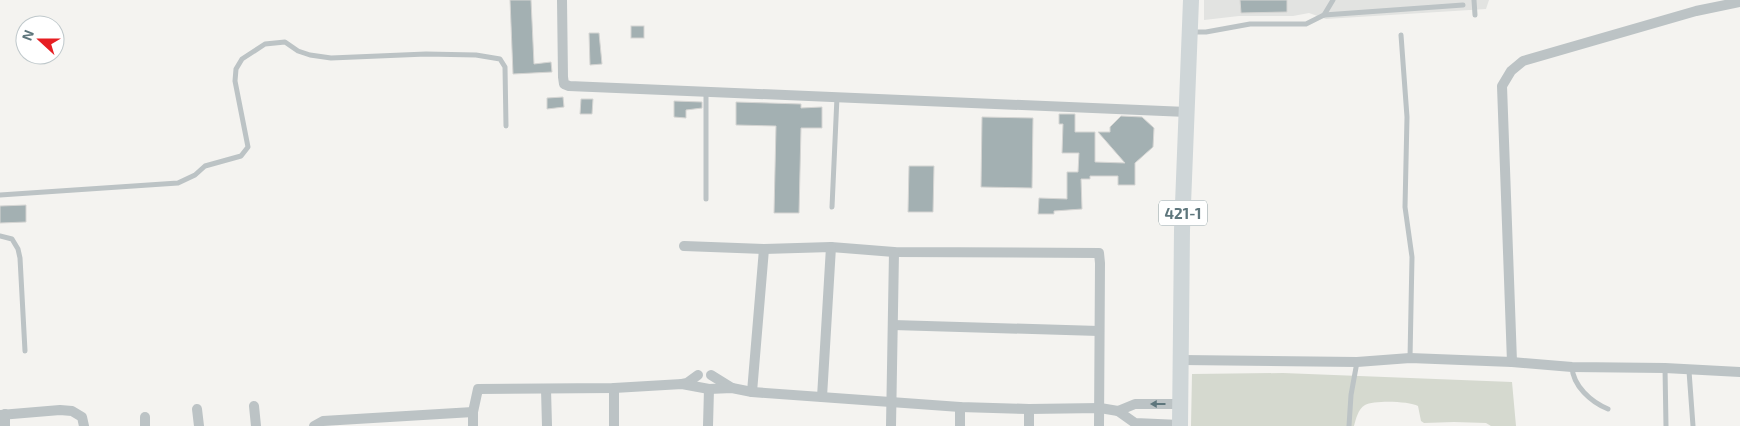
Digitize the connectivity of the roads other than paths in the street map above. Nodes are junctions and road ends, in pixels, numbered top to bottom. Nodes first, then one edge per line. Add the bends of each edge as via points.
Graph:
1 (562, 0) edge
2 (1191, 0) edge
3 (1333, 0) edge
4 (1474, 0) edge
5 (1740, 2) edge
6 (1463, 5) dead end
7 (1324, 15) junction
8 (1476, 15) dead end
9 (1190, 32) junction
10 (1401, 35) dead end
11 (706, 91) junction
12 (837, 96) junction
13 (1187, 112) junction
14 (506, 126) dead end
15 (0, 195) edge
16 (706, 199) dead end
17 (832, 207) dead end
18 (0, 236) edge
19 (684, 246) dead end
20 (831, 247) junction
21 (764, 249) junction
22 (894, 252) junction
23 (893, 325) junction
24 (1098, 330) junction
25 (25, 351) dead end
26 (1410, 358) junction
27 (1182, 360) junction
28 (1357, 362) junction
29 (1512, 362) junction
30 (1572, 367) junction
31 (1665, 368) junction
32 (1689, 371) junction
33 (1740, 372) edge
34 (698, 375) dead end
35 (711, 375) dead end
36 (682, 384) junction
37 (614, 388) junction
38 (732, 388) junction
39 (546, 389) junction
40 (709, 389) junction
41 (752, 392) junction
42 (822, 397) junction
43 (892, 403) junction
44 (1181, 404) junction
45 (254, 406) dead end
46 (960, 407) junction
47 (1100, 408) junction
48 (198, 409) dead end
49 (1029, 409) junction
50 (1608, 409) dead end
51 (1118, 410) junction
52 (473, 412) junction
53 (2, 415) edge
54 (1180, 425) edge
55 (5, 426) edge
56 (84, 426) edge
57 (199, 426) edge
58 (256, 426) edge
59 (314, 426) edge
60 (474, 426) edge
61 (547, 426) edge
62 (614, 426) edge
63 (708, 426) edge
64 (892, 426) edge
65 (960, 426) edge
66 (1030, 426) edge
67 (1099, 426) edge
68 (1349, 426) edge
69 (1666, 426) edge
70 (1693, 426) edge

1 - 11 street via 564,84
2 - 9 main road, 421-1
3 - 7 lane
4 - 8 lane
5 - 29 street via 1696,11 1523,61 1511,71 1502,86
6 - 7 lane
7 - 9 lane via 1306,24 1250,24
9 - 13 main road, 421-1
10 - 26 lane via 1406,117 1405,207 1412,257
11 - 12 street
11 - 16 lane
12 - 13 street
12 - 17 lane
13 - 27 main road, 421-1 via 1182,230
14 - 15 lane via 505,67 500,59 426,54 331,58 310,55 279,42 265,44 242,59 236,70 248,147 242,156 205,166 178,183
18 - 25 lane via 12,239 20,258
19 - 21 street
20 - 21 street
20 - 22 street
20 - 42 street
21 - 41 street
22 - 23 street
22 - 24 street via 1098,253
23 - 24 street
23 - 43 street
24 - 47 street
26 - 28 street
26 - 29 street
27 - 28 street
27 - 44 main road, 421-1
28 - 68 lane
29 - 30 street
30 - 31 street
30 - 50 lane via 1573,375 1585,394
31 - 32 street
31 - 69 lane
32 - 33 street
32 - 70 lane
34 - 36 street
35 - 38 street
36 - 37 street
36 - 40 street
37 - 39 street
37 - 62 street
38 - 40 street
38 - 41 street
39 - 52 street via 478,390
39 - 61 street
40 - 63 street
41 - 42 street
42 - 43 street
43 - 46 street
43 - 64 street
44 -> 51 street via 1135,404
44 - 54 main road, 421-1
45 - 58 street
46 - 49 street
46 - 65 street
47 - 49 street
47 - 51 street
47 - 67 street
48 - 57 street
49 - 66 street
51 - 54 street via 1136,423
52 - 59 street via 323,421
52 - 60 street
53 - 55 street
53 - 56 street via 72,411 82,417

